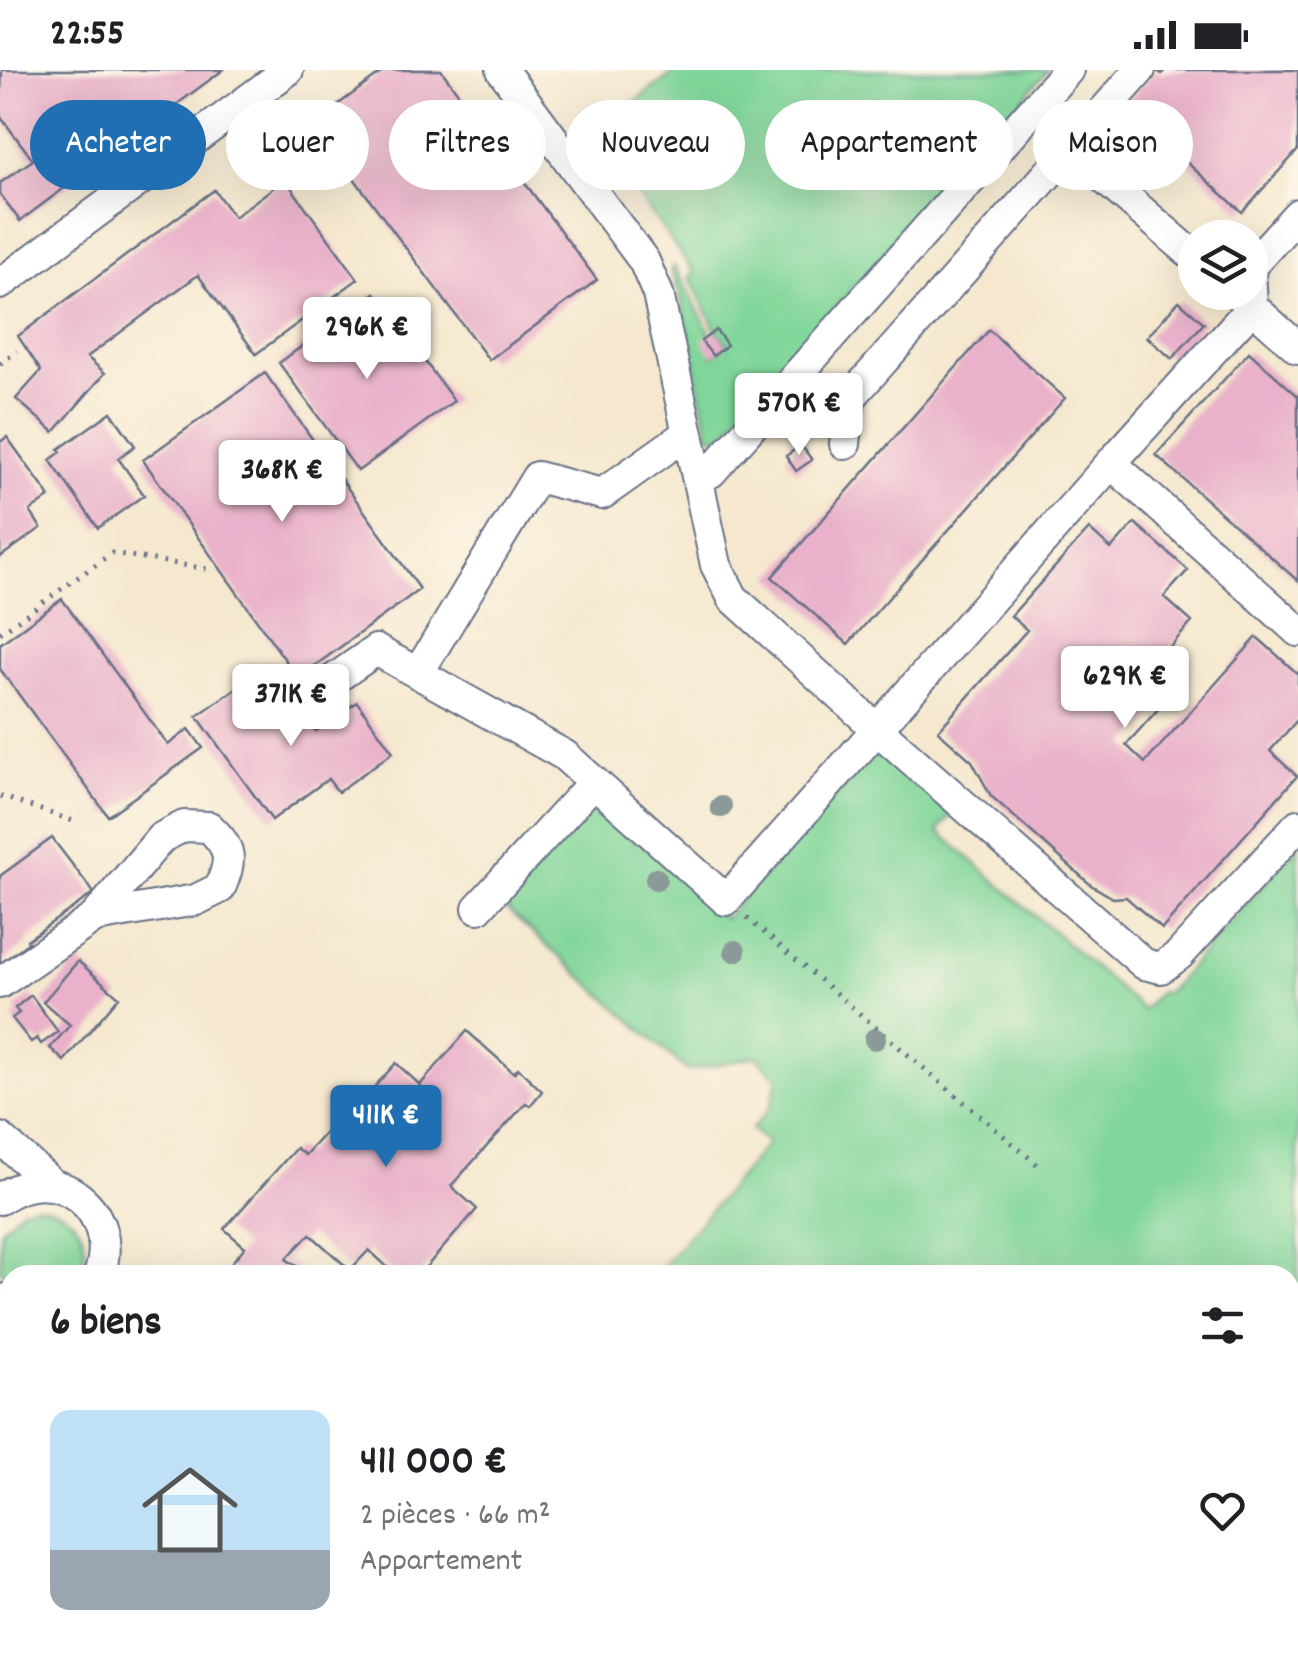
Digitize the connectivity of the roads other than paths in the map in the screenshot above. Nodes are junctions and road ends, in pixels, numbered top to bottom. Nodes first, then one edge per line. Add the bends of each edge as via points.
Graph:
1 (288, 70) edge
2 (502, 70) edge
3 (1068, 70) edge
4 (1140, 70) edge
5 (1113, 100) edge
6 (1034, 190) edge
7 (1117, 190) edge
8 (1298, 214) edge
9 (1178, 242) edge
10 (1268, 248) edge
11 (3, 275) edge
12 (1236, 310) edge
13 (1255, 310) edge
14 (1298, 348) edge
15 (688, 432) junction
16 (845, 444) dead end
17 (1111, 463) junction
18 (697, 475) junction
19 (1298, 631) edge
20 (418, 673) junction
21 (300, 703) dead end
22 (876, 729) junction
23 (594, 782) junction
24 (1298, 824) edge
25 (478, 908) dead end
26 (95, 917) dead end
27 (0, 983) edge
28 (0, 1138) edge
29 (53, 1185) junction
30 (0, 1199) edge
31 (101, 1265) edge

1 - 11 street
2 - 15 street via 644,262 658,294
3 - 18 street via 712,472
4 - 5 street
6 - 16 street via 850,398
7 - 9 street
8 - 10 street
12 - 17 street
13 - 14 street
15 - 18 street
15 - 20 street via 602,494 537,477
17 - 19 street
17 - 22 street
18 - 22 street via 716,564 733,598
20 - 21 street via 376,650
20 - 23 street via 564,756
22 - 23 street via 726,900
22 - 24 street via 1144,964 1161,968
23 - 25 street
26 - 27 street
28 - 29 street
29 - 30 street via 20,1187
29 - 31 street via 94,1213 105,1245

